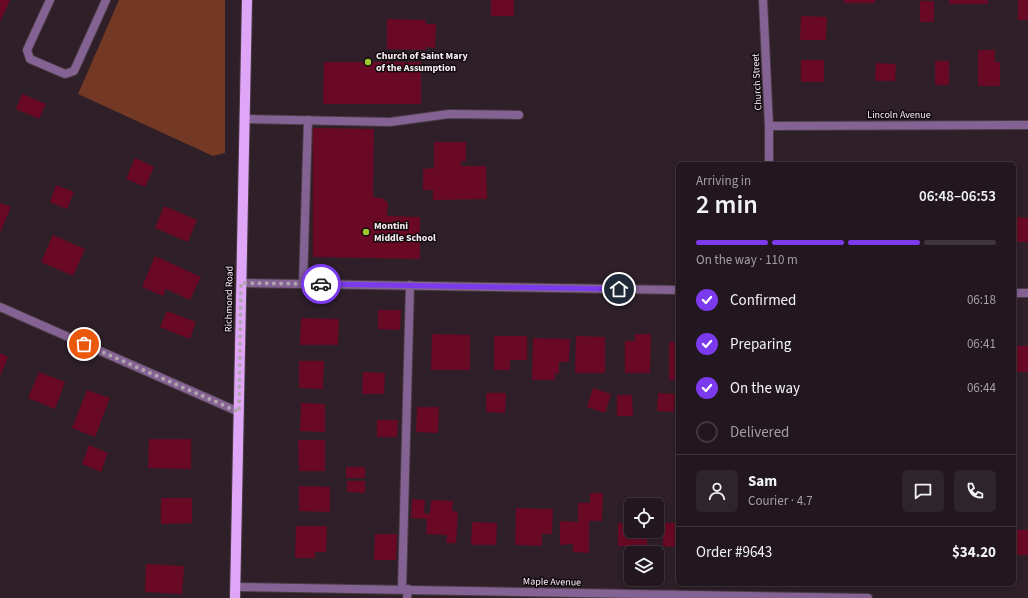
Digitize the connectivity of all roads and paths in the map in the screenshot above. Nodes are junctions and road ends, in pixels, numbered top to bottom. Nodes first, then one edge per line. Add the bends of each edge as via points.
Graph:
1 (50, 0) edge
2 (106, 0) edge
3 (247, 0) edge
4 (763, 0) edge
5 (519, 115) dead end
6 (245, 119) junction
7 (308, 120) junction
8 (1028, 125) edge
9 (769, 126) junction
10 (769, 162) edge
11 (241, 283) junction
12 (303, 284) junction
13 (410, 285) junction
14 (676, 290) edge
15 (1016, 293) edge
16 (1028, 293) edge
17 (0, 306) edge
18 (239, 412) junction
19 (235, 587) junction
20 (405, 589) junction
21 (235, 598) edge
22 (407, 598) edge
23 (868, 598) edge

1 - 2 street via 27,50 30,59 65,74 74,71
3 - 6 main road, Richmond Road
4 - 9 street, Church Street
5 - 7 street via 449,114 390,122
6 - 7 street
6 - 11 main road, Richmond Road
7 - 12 street
8 - 9 street, Lincoln Avenue
9 - 10 street, Church Street
11 - 12 street
11 - 18 main road, Richmond Road
12 - 13 street
13 - 14 street
13 - 20 street
15 - 16 street
17 - 18 street
18 - 19 main road, Richmond Road
19 - 20 street, Maple Avenue
19 - 21 main road, Richmond Road
20 - 22 street
20 - 23 street, Maple Avenue

